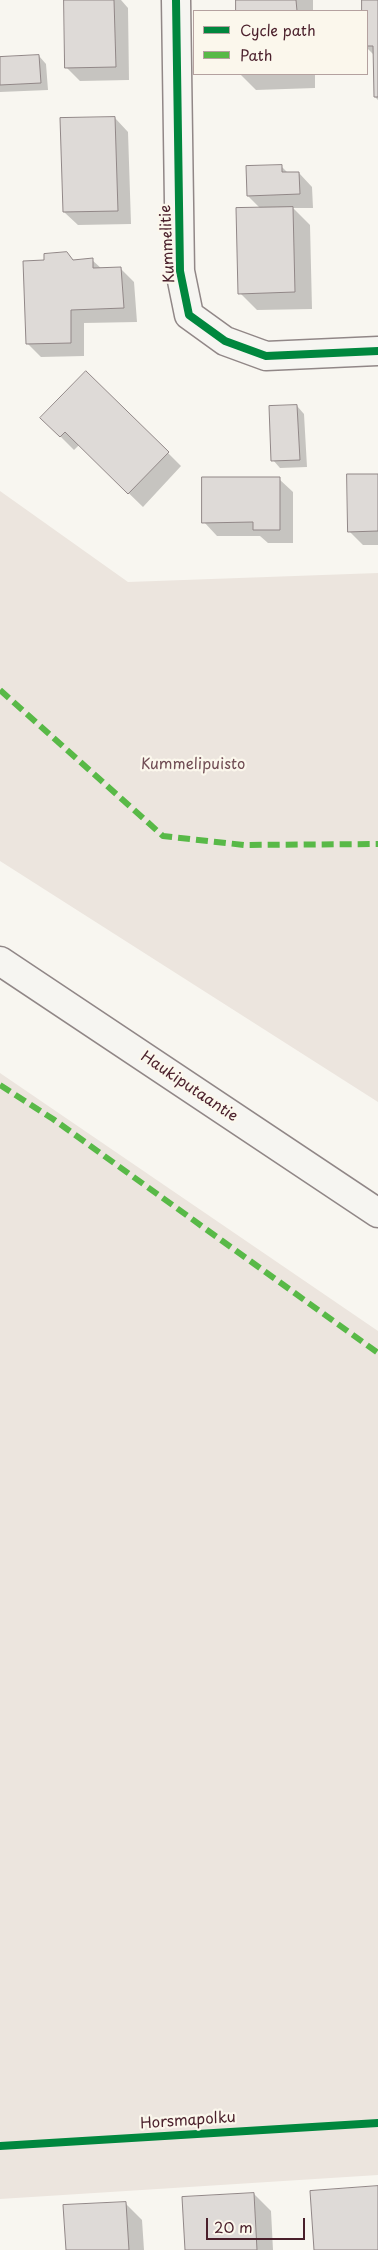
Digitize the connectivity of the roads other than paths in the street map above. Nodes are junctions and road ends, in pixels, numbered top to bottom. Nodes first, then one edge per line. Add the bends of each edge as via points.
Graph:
1 (176, 0) edge
2 (378, 350) edge
3 (0, 961) edge
4 (378, 1213) edge

1 - 2 street, Kummelitie via 180,271 189,315 225,341 266,356
3 - 4 street, Haukiputaantie

